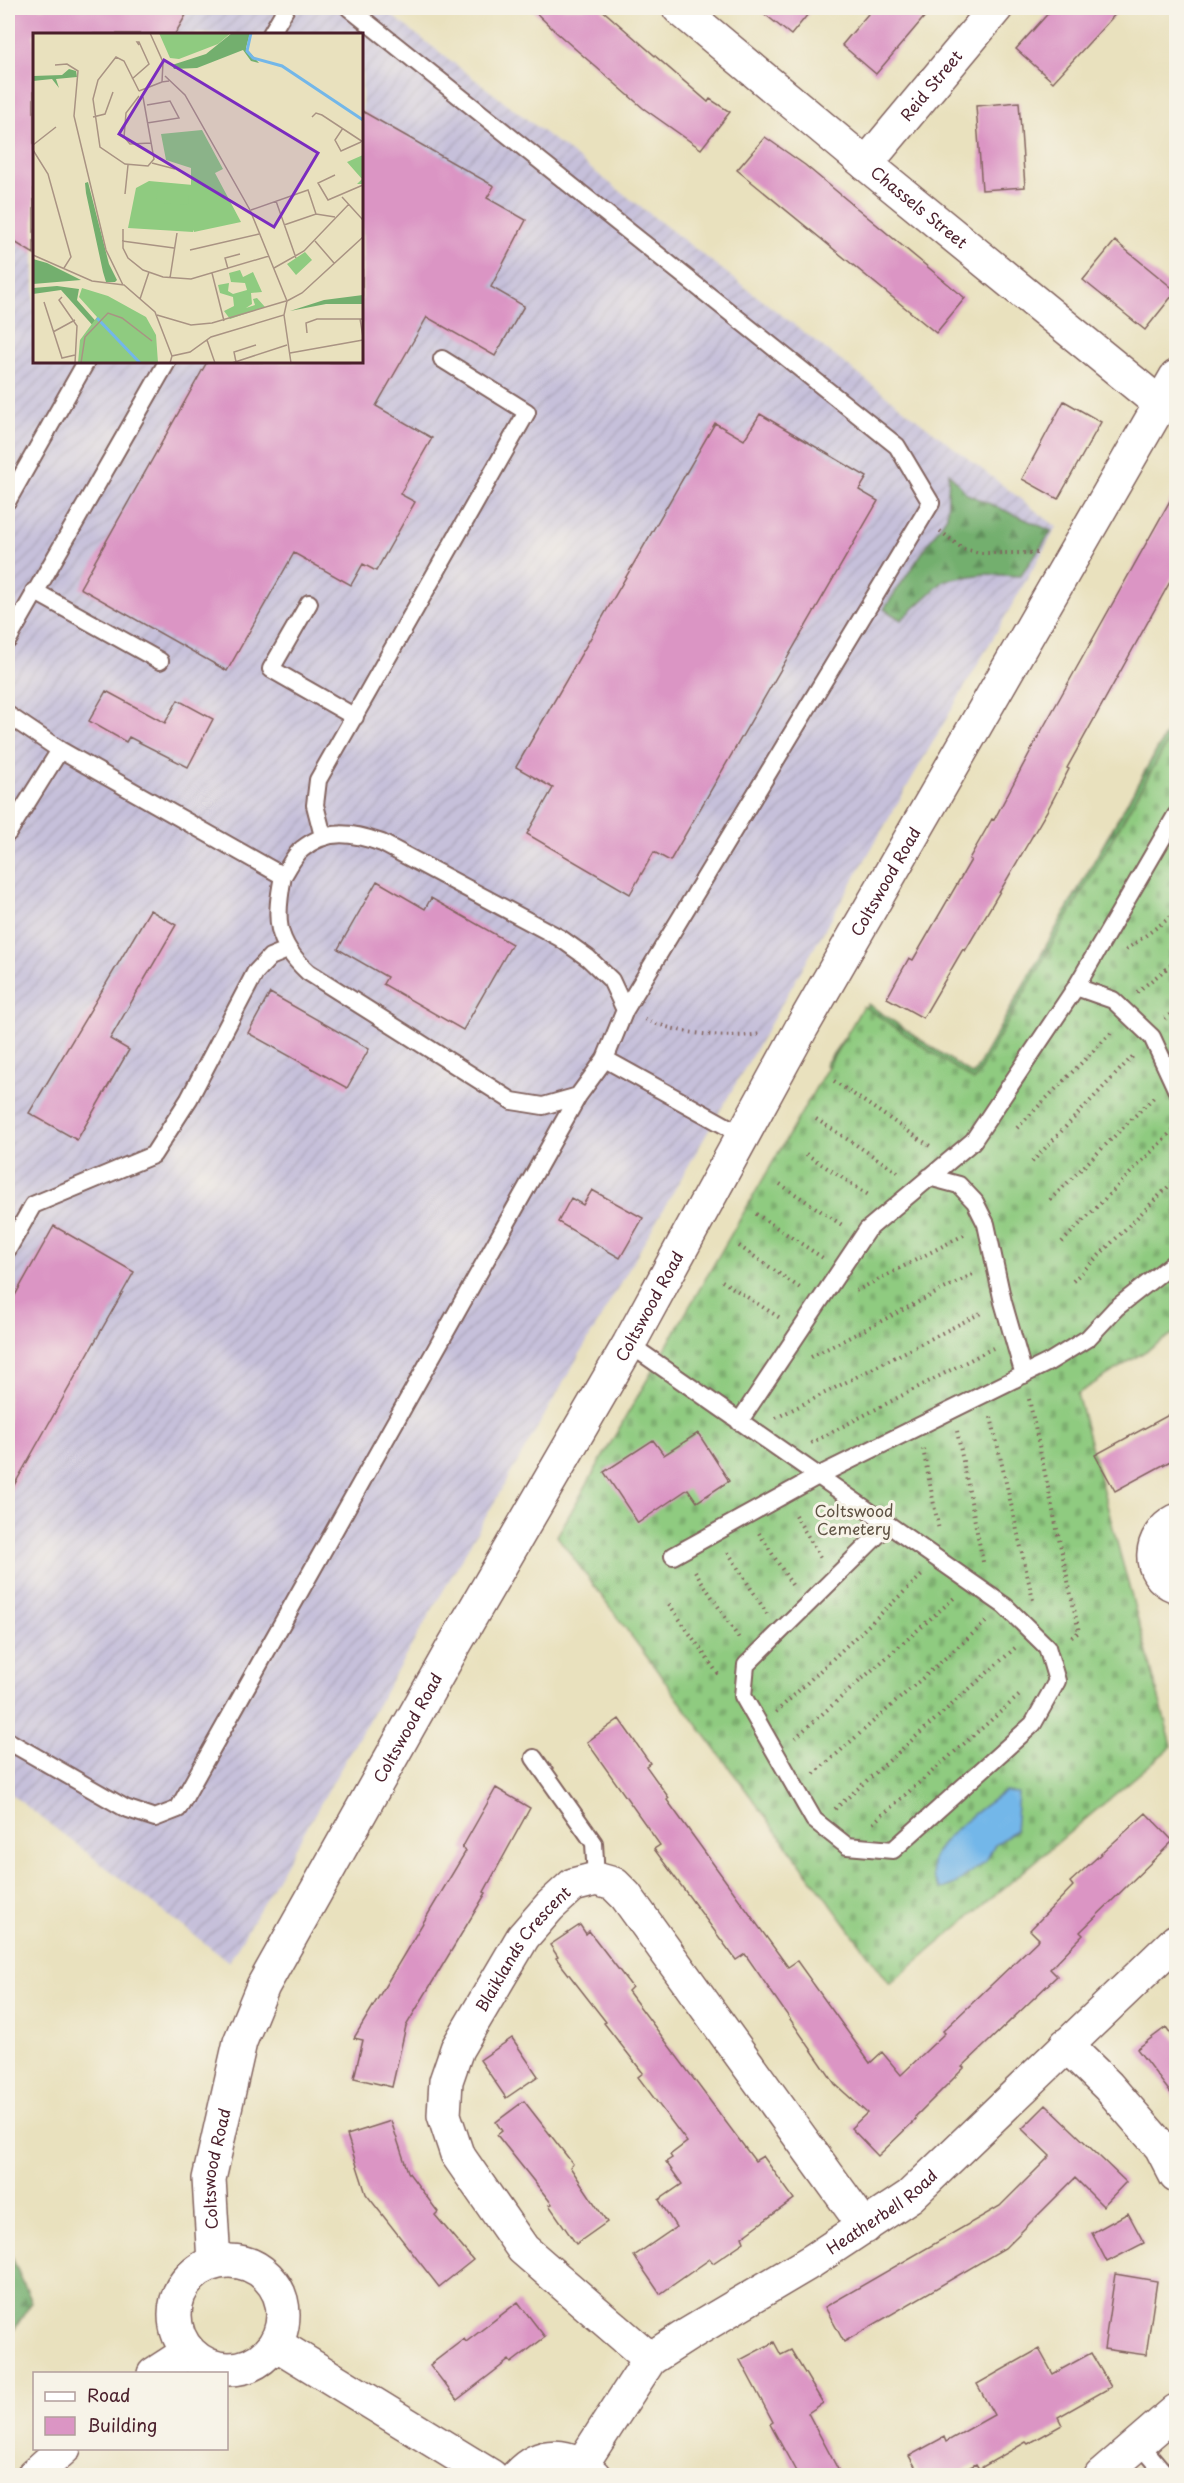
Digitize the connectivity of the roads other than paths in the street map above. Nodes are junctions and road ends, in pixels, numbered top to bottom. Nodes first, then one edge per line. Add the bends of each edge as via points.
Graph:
1 (286, 8) edge
2 (349, 8) edge
3 (679, 8) edge
4 (996, 8) edge
5 (272, 33) edge
6 (866, 164) junction
7 (442, 359) dead end
8 (85, 363) edge
9 (167, 363) edge
10 (1168, 391) edge
11 (8, 500) edge
12 (34, 591) junction
13 (309, 603) dead end
14 (8, 640) edge
15 (160, 661) dead end
16 (8, 715) edge
17 (355, 717) junction
18 (60, 750) junction
19 (1176, 815) edge
20 (8, 833) edge
21 (323, 836) junction
22 (283, 876) junction
23 (287, 950) junction
24 (1076, 987) junction
25 (625, 1010) junction
26 (605, 1059) junction
27 (1174, 1084) edge
28 (578, 1096) junction
29 (744, 1136) junction
30 (923, 1181) junction
31 (8, 1249) edge
32 (1176, 1261) edge
33 (629, 1344) junction
34 (1024, 1375) junction
35 (745, 1426) junction
36 (818, 1476) junction
37 (1176, 1521) edge
38 (888, 1525) junction
39 (677, 1554) road end
40 (1176, 1586) edge
41 (8, 1741) edge
42 (534, 1758) dead end
43 (597, 1879) junction
44 (1176, 1941) edge
45 (1066, 2045) junction
46 (1176, 2176) edge
47 (865, 2227) junction
48 (214, 2262) junction
49 (276, 2344) junction
50 (188, 2352) junction
51 (650, 2360) junction
52 (156, 2372) edge
53 (1176, 2411) edge
54 (1140, 2444) junction
55 (62, 2450) edge
56 (588, 2470) edge
57 (33, 2475) edge
58 (491, 2475) edge
59 (517, 2475) edge
60 (1101, 2475) edge
61 (1167, 2475) edge

1 - 5 lane
2 - 25 lane via 897,446 931,503
3 - 6 street, Chassels Street
4 - 6 street, Reid Street
6 - 10 street, Chassels Street
7 - 17 lane via 527,412
8 - 11 lane
9 - 12 lane
10 - 29 street, Coltswood Road via 802,1027
12 - 14 lane
12 - 15 lane
13 - 17 lane via 271,669
16 - 18 lane
17 - 21 lane via 318,780 315,805
18 - 20 lane
18 - 22 lane
19 - 24 lane
21 - 22 lane via 301,850
21 - 25 lane via 356,834 382,843 560,938 611,980
22 - 23 lane via 278,903 280,934
23 - 28 lane via 308,972 512,1101 543,1106
23 - 31 lane via 270,957 255,973 189,1099 153,1155 33,1206
24 - 27 lane via 1113,1000 1152,1037
24 - 30 lane via 973,1141
25 - 26 lane
26 - 28 lane
26 - 29 lane
28 - 41 lane via 178,1809 155,1818 125,1808
29 - 33 street, Coltswood Road
30 - 34 lane via 959,1185 975,1202 986,1224
30 - 35 lane via 867,1230 784,1353
32 - 34 lane via 1116,1308 1088,1338
33 - 35 lane
33 - 48 street, Coltswood Road via 262,1986 240,2042 209,2179
34 - 36 lane
35 - 36 lane
36 - 38 lane
36 - 39 lane
37 - 40 street via 1160,1534 1154,1556 1162,1577
38 - 38 lane via 746,1665 743,1695 814,1820 847,1846 893,1850 1033,1724 1057,1681 1047,1647 1005,1606
42 - 43 lane via 594,1843
43 - 47 street, Blaiklands Crescent via 614,1884 626,1896
43 - 51 street, Blaiklands Crescent via 573,1885 523,1937 457,2049 446,2081 444,2115 457,2154 523,2249
44 - 45 street, Heatherbell Road
45 - 46 street via 1161,2147
45 - 47 street, Heatherbell Road via 910,2196
47 - 51 street, Heatherbell Road
48 - 49 street via 242,2262 265,2275 279,2297 284,2322
48 - 50 street via 195,2272 179,2293 174,2322
49 - 50 street via 256,2363 229,2370 207,2366
49 - 58 street
50 - 52 street
51 - 56 street, Heatherbell Road
53 - 54 street
54 - 60 street
54 - 61 lane
55 - 57 street
56 - 59 street via 568,2458 553,2456 536,2460

